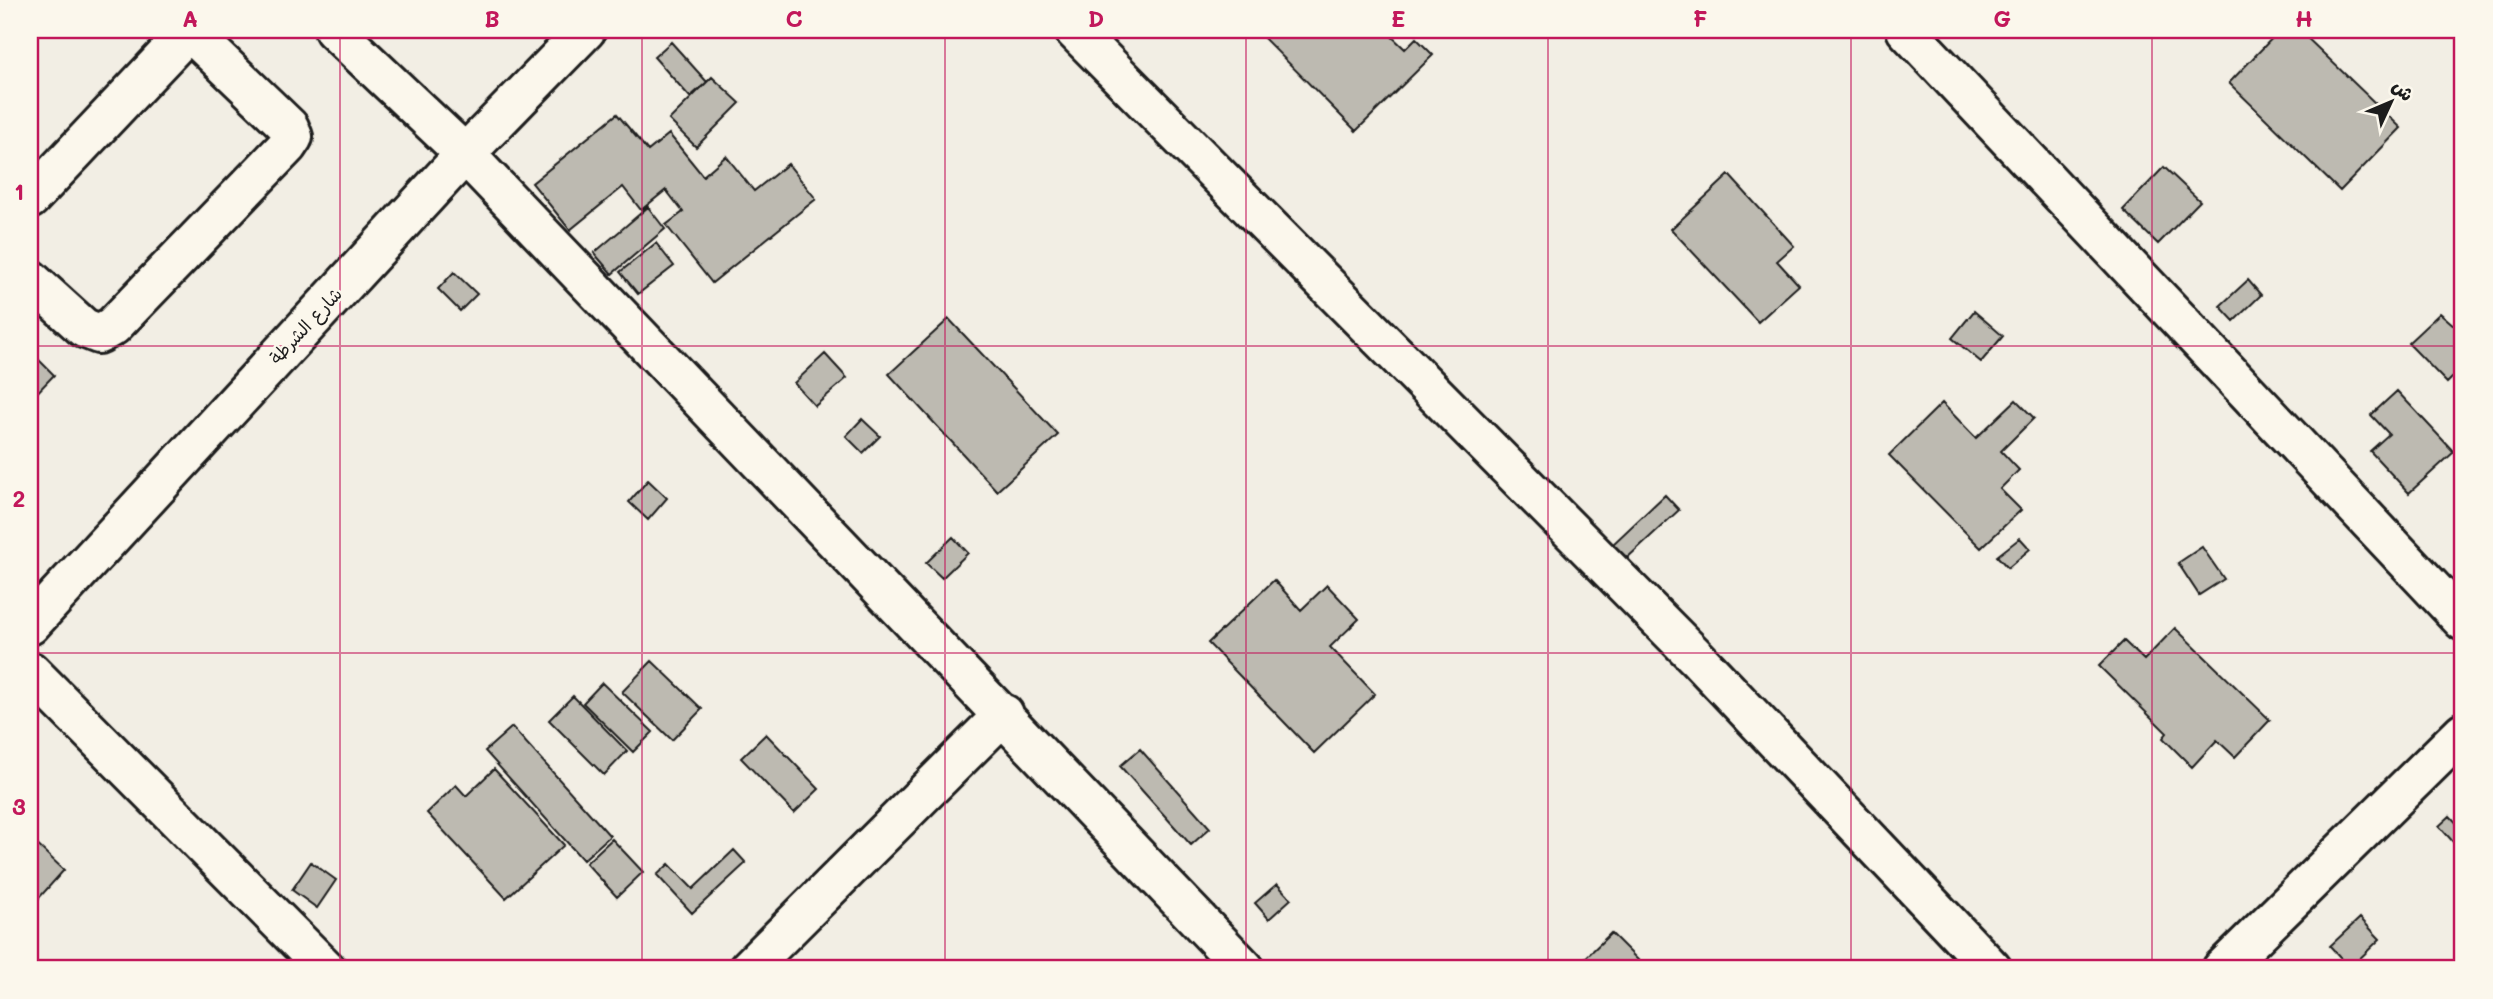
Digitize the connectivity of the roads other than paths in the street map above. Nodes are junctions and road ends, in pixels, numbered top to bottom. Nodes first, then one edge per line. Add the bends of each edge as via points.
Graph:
1 (189, 30) edge
2 (334, 30) edge
3 (586, 30) edge
4 (1074, 30) edge
5 (1906, 30) edge
6 (465, 154) junction
7 (30, 199) edge
8 (30, 279) edge
9 (2463, 621) edge
10 (30, 625) edge
11 (30, 671) edge
12 (1004, 714) junction
13 (2463, 732) edge
14 (326, 969) edge
15 (748, 969) edge
16 (1245, 969) edge
17 (1992, 969) edge
18 (2222, 969) edge

1 - 7 street
1 - 8 street via 289,127 293,137 99,334 85,328
2 - 6 street
3 - 6 street, شارع الشرطة
4 - 17 street via 1696,657
5 - 9 street
6 - 10 street, شارع الشرطة
6 - 12 street
11 - 14 street
12 - 15 street
12 - 16 street
13 - 18 street

